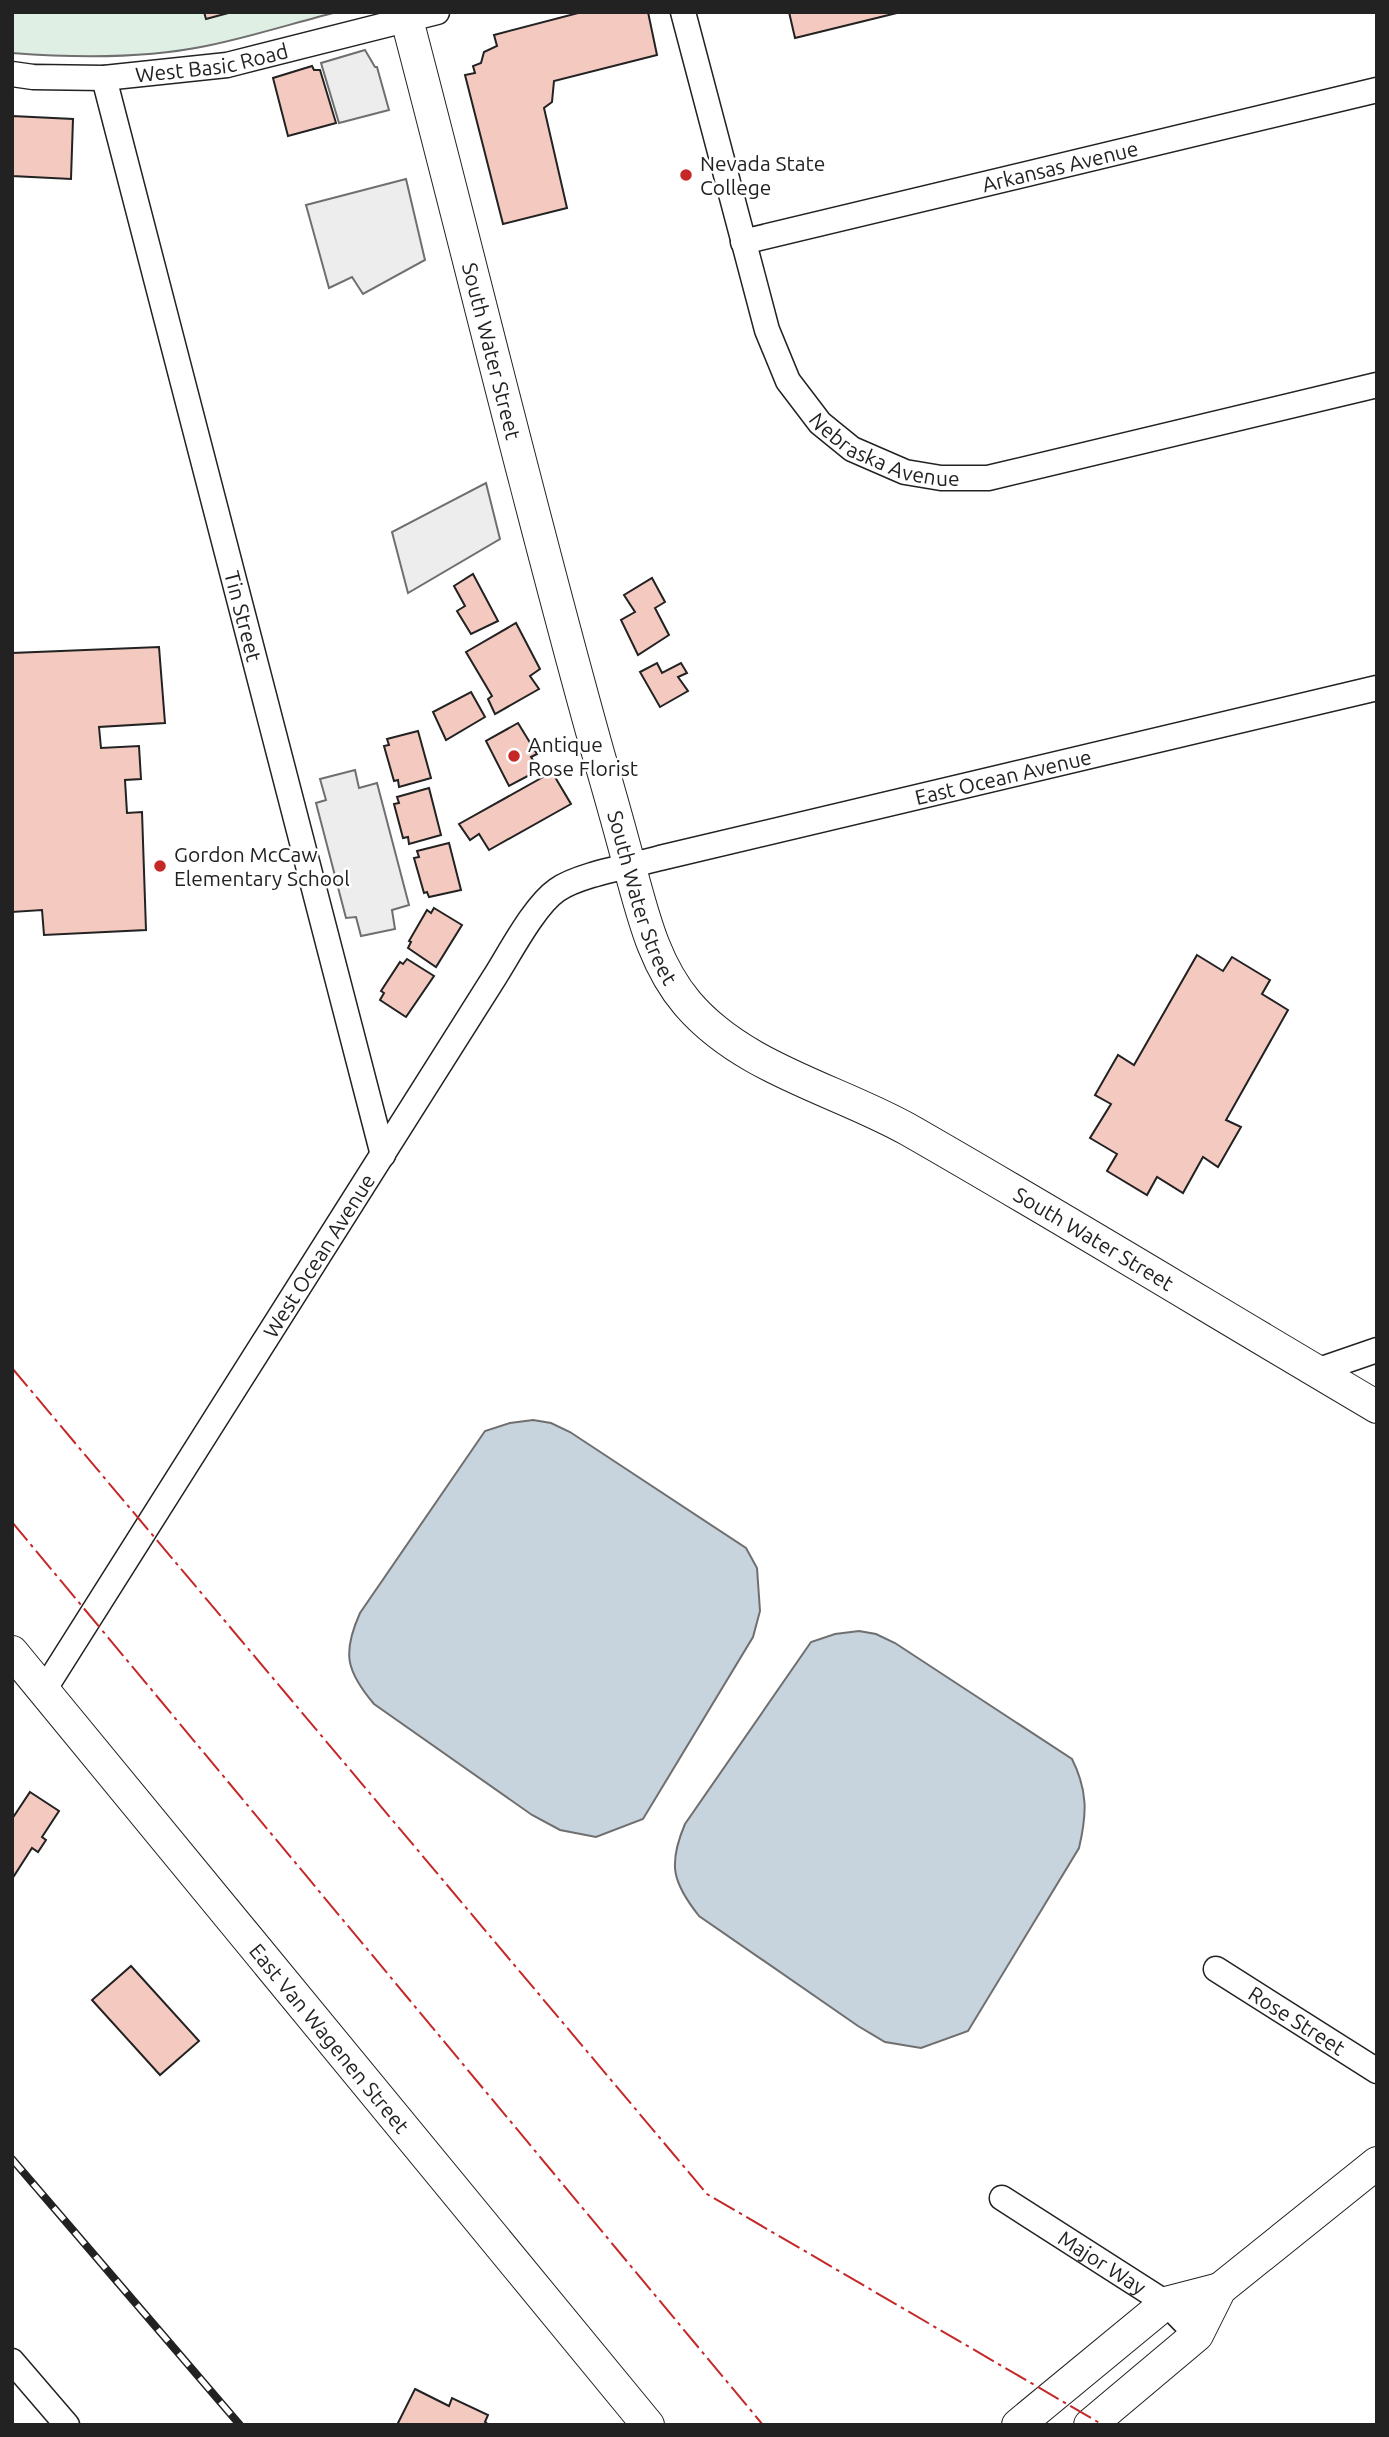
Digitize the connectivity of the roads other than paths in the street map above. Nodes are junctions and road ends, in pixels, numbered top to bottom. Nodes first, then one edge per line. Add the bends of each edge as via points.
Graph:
1 (683, 12) edge
2 (416, 15) edge
3 (12, 74) edge
4 (104, 78) junction
5 (1377, 90) edge
6 (743, 242) junction
7 (1377, 386) edge
8 (1377, 688) edge
9 (630, 867) junction
10 (383, 1154) junction
11 (1377, 1350) edge
12 (1316, 1371) junction
13 (1377, 1407) edge
14 (12, 1652) edge
15 (44, 1690) junction
16 (1216, 1969) dead end
17 (1377, 2071) edge
18 (1377, 2163) edge
19 (1002, 2198) dead end
20 (1220, 2289) junction
21 (1166, 2303) junction
22 (1197, 2335) junction
23 (12, 2361) edge
24 (1023, 2423) edge
25 (67, 2425) edge
26 (648, 2425) edge
27 (1090, 2425) edge

1 - 6 street, Nebraska Avenue
2 - 4 street, West Basic Road via 228,65
2 - 9 main road, South Water Street via 563,628
3 - 4 street, West Basic Road
4 - 10 street, Tin Street
5 - 6 street, Arkansas Avenue
6 - 7 street, Nebraska Avenue via 767,330 788,381 820,423 852,449 905,472 988,478
8 - 9 street, East Ocean Avenue
9 - 10 street, West Ocean Avenue via 558,889 542,904
9 - 12 main road, South Water Street via 650,939 663,966 686,1002 746,1052 904,1127
10 - 15 street, West Ocean Avenue
11 - 12 street
12 - 13 main road, South Water Street
14 - 15 main road, East Van Wagenen Street
15 - 26 main road, East Van Wagenen Street
16 - 17 street, Rose Street
18 - 20 main road
19 - 21 street, Major Way
20 - 21 main road
20 - 22 main road
21 - 22 street, Major Way
21 - 24 main road
22 - 27 main road
23 - 25 street

